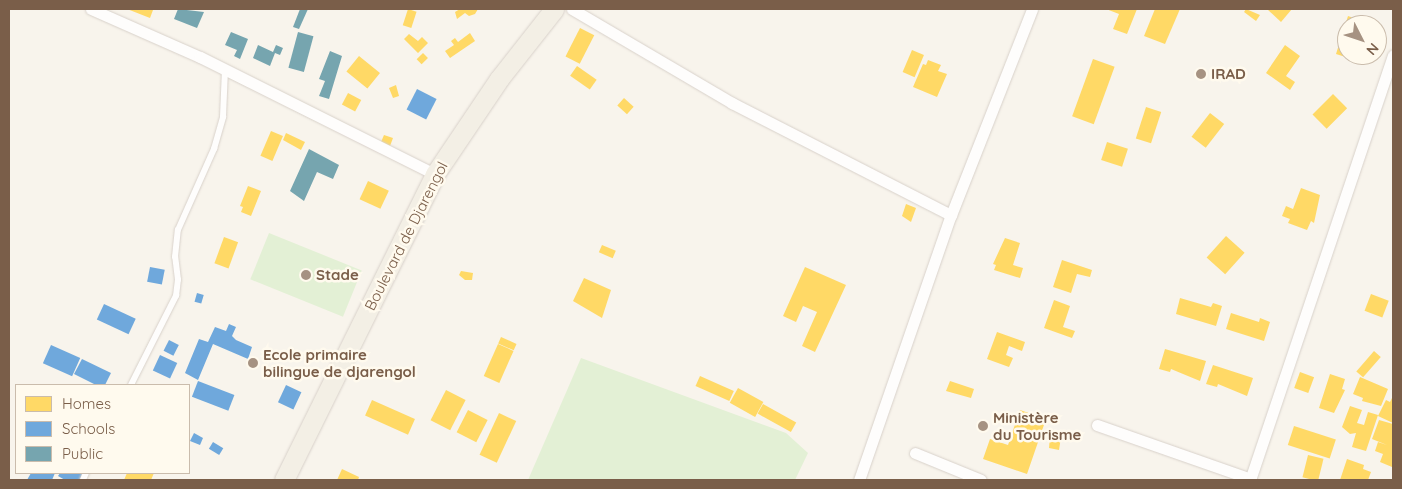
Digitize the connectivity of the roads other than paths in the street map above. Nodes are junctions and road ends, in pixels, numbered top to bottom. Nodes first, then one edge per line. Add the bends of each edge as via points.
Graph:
1 (91, 9) edge
2 (554, 9) edge
3 (572, 9) edge
4 (1032, 9) edge
5 (1393, 54) edge
6 (225, 69) junction
7 (435, 174) junction
8 (950, 215) junction
9 (132, 384) edge
10 (1097, 425) dead end
11 (916, 453) dead end
12 (284, 480) edge
13 (859, 480) edge
14 (981, 480) edge
15 (1250, 480) edge

1 - 6 street
2 - 7 main road, Boulevard de Djarengol via 499,79
3 - 8 street via 732,103
4 - 8 street
5 - 15 street
6 - 7 street
6 - 9 lane via 223,117 214,149 178,230 174,257 178,280 176,296
7 - 12 main road, Boulevard de Djarengol
8 - 13 street
10 - 15 street
11 - 14 street

